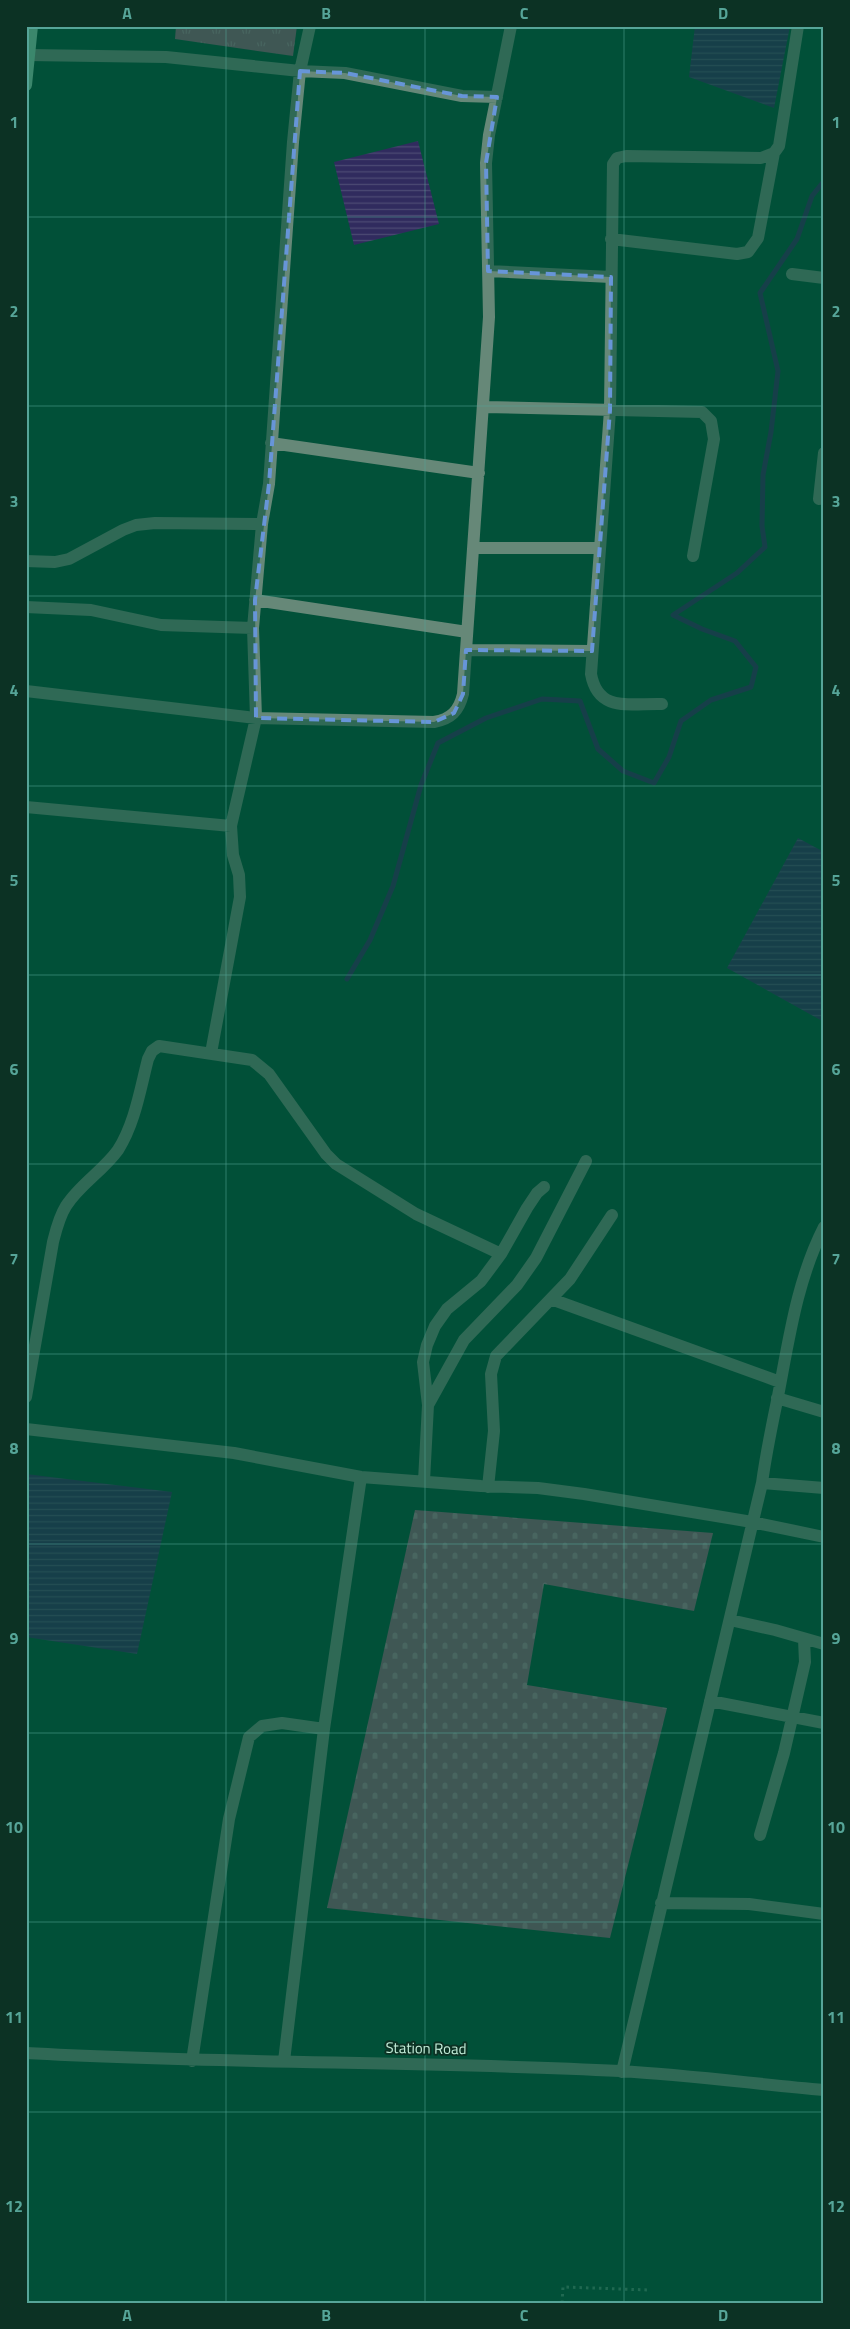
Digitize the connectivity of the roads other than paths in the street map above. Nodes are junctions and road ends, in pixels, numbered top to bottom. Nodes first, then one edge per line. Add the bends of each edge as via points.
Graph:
1 (32, 26) edge
2 (310, 26) edge
3 (512, 26) edge
4 (798, 26) edge
5 (28, 55) junction
6 (300, 71) junction
7 (26, 84) edge
8 (497, 97) junction
9 (774, 152) junction
10 (611, 239) junction
11 (488, 271) junction
12 (792, 274) dead end
13 (611, 277) junction
14 (824, 278) edge
15 (484, 407) junction
16 (610, 410) junction
17 (271, 443) junction
18 (824, 453) edge
19 (479, 473) junction
20 (818, 500) dead end
21 (262, 524) junction
22 (473, 548) junction
23 (600, 548) junction
24 (693, 556) dead end
25 (26, 561) edge
26 (255, 600) junction
27 (26, 607) edge
28 (253, 628) junction
29 (467, 632) junction
30 (466, 650) junction
31 (592, 651) junction
32 (26, 691) edge
33 (662, 704) dead end
34 (256, 718) junction
35 (26, 807) edge
36 (231, 826) junction
37 (211, 1052) junction
38 (586, 1161) dead end
39 (544, 1187) dead end
40 (612, 1216) dead end
41 (824, 1227) edge
42 (501, 1254) junction
43 (551, 1298) junction
44 (780, 1382) junction
45 (26, 1397) edge
46 (777, 1398) junction
47 (428, 1405) junction
48 (824, 1412) edge
49 (26, 1429) edge
50 (361, 1477) junction
51 (424, 1481) junction
52 (762, 1483) junction
53 (488, 1487) junction
54 (824, 1488) edge
55 (752, 1522) junction
56 (824, 1537) edge
57 (730, 1620) junction
58 (804, 1639) junction
59 (824, 1644) edge
60 (710, 1701) junction
61 (792, 1716) junction
62 (824, 1722) edge
63 (324, 1729) junction
64 (760, 1835) dead end
65 (661, 1903) junction
66 (824, 1914) edge
67 (26, 2053) edge
68 (192, 2061) junction
69 (284, 2061) junction
70 (622, 2072) junction
71 (824, 2090) edge

1 - 5 main road
2 - 6 street
3 - 8 street
4 - 9 street via 779,146
5 - 6 street via 166,57
5 - 7 main road
6 - 8 street via 345,73 462,96
6 - 17 street
8 - 11 street via 486,163
9 - 10 street via 761,158 617,158 612,172
9 - 10 street via 758,238 748,252 737,254
10 - 13 street
11 - 13 street
11 - 15 street
12 - 14 street
13 - 16 street
15 - 16 street
15 - 19 street
16 - 23 street
16 - 24 street via 702,412 711,421 714,438 712,456
17 - 19 street
17 - 21 street
18 - 20 street
19 - 22 street
21 - 25 street via 155,522 123,530 69,559
21 - 26 street
22 - 23 street
22 - 29 street
23 - 31 street
26 - 28 street
26 - 29 street
27 - 28 street via 91,610 161,625
28 - 34 street
29 - 30 street
30 - 31 street
30 - 34 street via 460,706 446,720
31 - 33 street via 593,686 600,697 610,703
32 - 34 street
34 - 36 street
35 - 36 street
36 - 37 street via 240,897
37 - 42 street via 246,1058 262,1066 336,1164 416,1214
37 - 45 street via 169,1046 159,1046 152,1051 133,1117 119,1147 66,1206 53,1242
38 - 47 street via 536,1258 517,1285 464,1340
39 - 42 street via 527,1208
40 - 43 street via 586,1257
41 - 44 street via 802,1282 788,1332
42 - 47 street via 481,1281 447,1310 435,1326 423,1362
43 - 44 street
43 - 53 street via 496,1356 491,1374 494,1431
44 - 46 street
46 - 48 street
46 - 52 street
47 - 51 street
49 - 50 street via 234,1453
50 - 51 street
50 - 63 street
51 - 53 street
52 - 54 street
52 - 55 street
53 - 55 street via 538,1488 584,1494
55 - 56 street
55 - 57 street
57 - 58 street
57 - 60 street
58 - 59 street
58 - 61 street via 805,1662
60 - 61 street
60 - 65 street
61 - 62 street
61 - 64 street
63 - 68 street via 282,1722 262,1726 249,1737 229,1819
63 - 69 street
65 - 66 street via 749,1904
65 - 70 street
67 - 68 street, Station Road
68 - 69 street, Station Road
69 - 70 street, Station Road
70 - 71 street, Station Road

